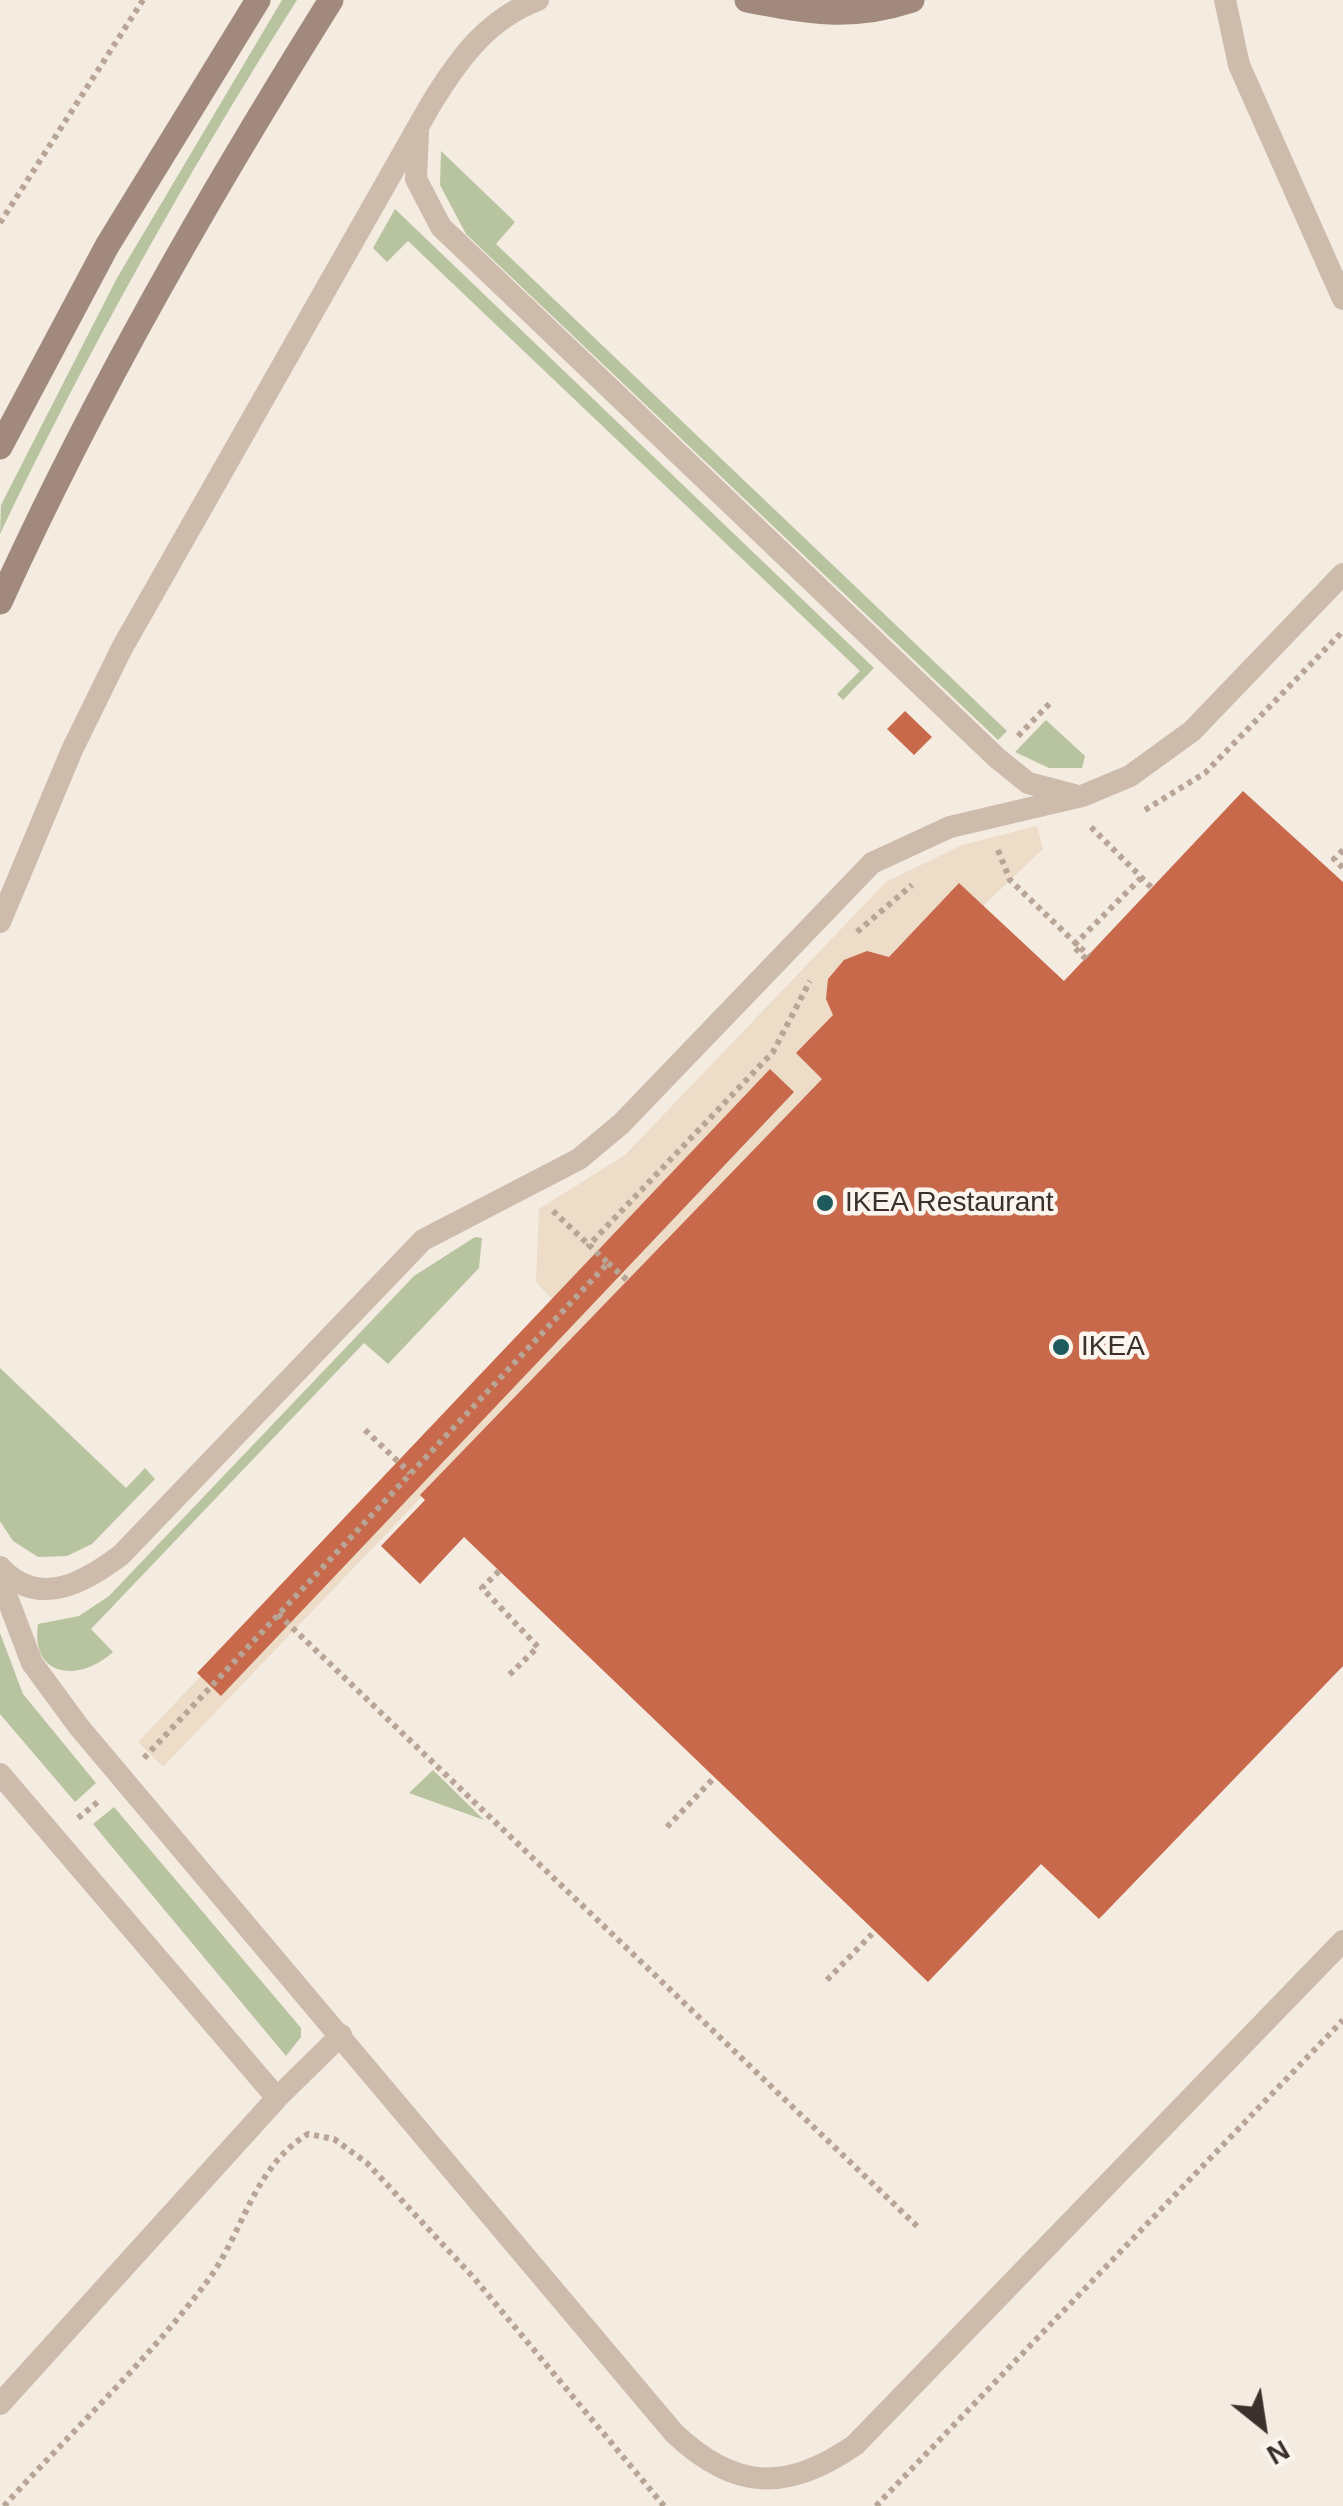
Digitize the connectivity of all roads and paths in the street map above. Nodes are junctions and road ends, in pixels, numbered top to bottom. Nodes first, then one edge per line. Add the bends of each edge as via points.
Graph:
1 (144, 0) edge
2 (258, 0) edge
3 (331, 0) edge
4 (538, 0) edge
5 (747, 0) edge
6 (912, 0) edge
7 (1225, 0) edge
8 (419, 125) junction
9 (0, 224) edge
10 (1343, 299) edge
11 (0, 447) edge
12 (1343, 574) edge
13 (0, 602) edge
14 (1343, 631) edge
15 (1082, 796) junction
16 (1137, 812) dead end
17 (992, 819) junction
18 (1106, 822) dead end
19 (1091, 827) junction
20 (1074, 831) dead end
21 (1012, 847) dead end
22 (1343, 850) edge
23 (998, 851) junction
24 (982, 854) dead end
25 (1343, 868) edge
26 (920, 878) dead end
27 (1141, 878) junction
28 (1152, 888) dead end
29 (0, 922) edge
30 (850, 938) dead end
31 (821, 968) dead end
32 (528, 1186) junction
33 (589, 1245) junction
34 (608, 1263) junction
35 (627, 1280) dead end
36 (365, 1430) dead end
37 (410, 1474) junction
38 (0, 1567) edge
39 (499, 1570) dead end
40 (0, 1578) edge
41 (278, 1614) junction
42 (509, 1675) dead end
43 (0, 1774) edge
44 (124, 1779) junction
45 (712, 1780) dead end
46 (667, 1827) dead end
47 (54, 1838) junction
48 (872, 1934) dead end
49 (1343, 1941) edge
50 (827, 1980) dead end
51 (1343, 2020) edge
52 (341, 2035) junction
53 (277, 2098) junction
54 (919, 2228) dead end
55 (0, 2404) edge
56 (4, 2506) edge
57 (664, 2506) edge
58 (876, 2506) edge

1 - 9 path
2 - 11 main road via 107,246
3 - 13 main road via 166,271
4 - 8 lane via 490,26 458,59
5 - 6 main road via 816,14 866,14
7 - 10 lane via 1239,65
8 - 15 lane via 416,178 441,227 997,758 1028,784
8 - 29 lane via 122,648
12 - 15 lane via 1192,731 1130,776
14 - 16 path via 1205,772
15 - 17 lane
17 - 23 path
17 - 32 lane via 950,827 872,863 622,1124
18 - 19 path
19 - 20 path
19 - 27 path
21 - 23 path
22 - 25 path via 1334,859
23 - 24 path
23 - 27 path, bridge via 1010,880 1087,957 1073,946
26 - 30 path
27 - 28 path
31 - 33 path via 773,1052
32 - 33 path
32 - 38 lane via 423,1240 122,1555 92,1578 36,1590 14,1582
33 - 34 path
34 - 35 path
34 - 37 path
36 - 37 path
37 - 41 path
39 - 42 path via 482,1588 538,1647
40 - 44 lane via 38,1673
41 - 44 path
41 - 54 path
43 - 47 lane
44 - 47 path
44 - 52 lane
45 - 46 path
47 - 53 lane
48 - 50 path
49 - 52 lane via 855,2445 793,2478 729,2473 674,2434
51 - 58 path
52 - 53 lane
53 - 55 lane
56 - 57 path via 204,2286 233,2245 258,2182 284,2149 308,2134 334,2138 368,2163 474,2278

